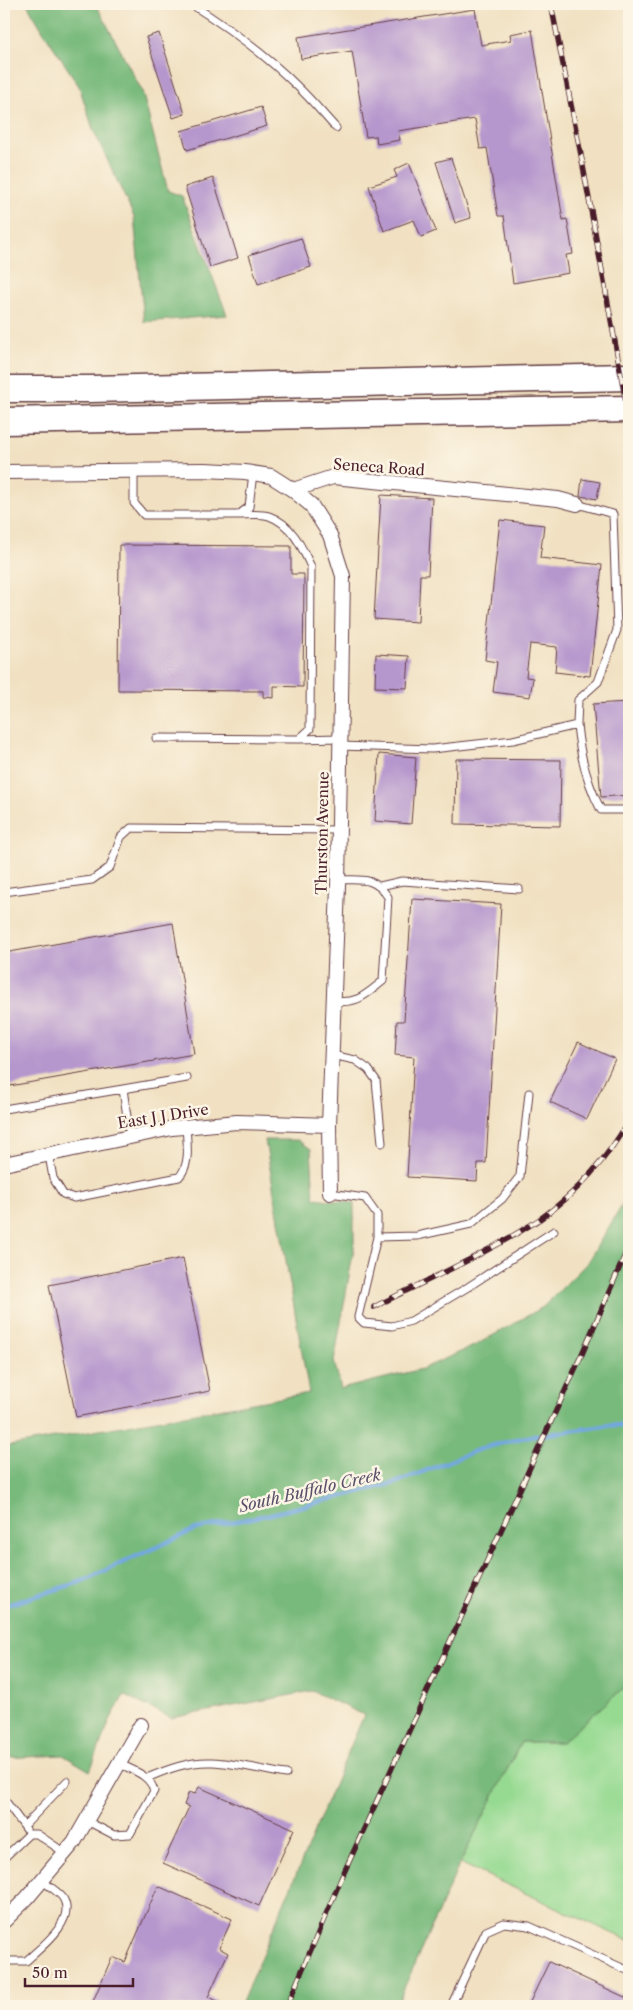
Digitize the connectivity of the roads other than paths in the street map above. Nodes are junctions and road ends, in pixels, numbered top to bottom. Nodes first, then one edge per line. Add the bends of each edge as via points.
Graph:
1 (192, 4) edge
2 (336, 128) dead end
3 (629, 377) edge
4 (4, 389) edge
5 (629, 409) edge
6 (4, 421) edge
7 (134, 471) junction
8 (4, 472) edge
9 (252, 473) junction
10 (293, 490) junction
11 (577, 504) joint
12 (238, 515) junction
13 (576, 725) junction
14 (156, 738) dead end
15 (299, 739) junction
16 (340, 742) junction
17 (628, 810) dead end
18 (339, 830) junction
19 (338, 880) junction
20 (380, 886) junction
21 (519, 889) dead end
22 (4, 892) edge
23 (334, 1001) junction
24 (332, 1055) junction
25 (187, 1078) dead end
26 (123, 1089) junction
27 (530, 1093) dead end
28 (4, 1109) edge
29 (329, 1125) junction
30 (186, 1127) junction
31 (130, 1137) junction
32 (382, 1143) dead end
33 (49, 1155) junction
34 (4, 1164) edge
35 (330, 1193) joint
36 (554, 1231) dead end
37 (377, 1237) junction
38 (141, 1725) dead end
39 (120, 1764) junction
40 (286, 1774) dead end
41 (147, 1778) junction
42 (67, 1781) dead end
43 (4, 1799) edge
44 (87, 1821) junction
45 (24, 1826) junction
46 (29, 1834) junction
47 (65, 1853) junction
48 (4, 1858) edge
49 (42, 1880) junction
50 (4, 1922) edge
51 (4, 1958) edge
52 (629, 1971) edge
53 (451, 2006) edge

1 - 2 lane via 244,40 298,86
3 - 4 highway
5 - 6 highway
7 - 8 street
7 - 9 street
7 - 12 lane via 134,504 144,515
9 - 10 street via 271,476
9 - 12 lane via 249,506
10 - 11 street, Seneca Road via 333,477 558,499
10 - 16 street, Thurston Avenue via 311,505 330,535 343,576
11 - 13 lane via 613,514 617,630 598,682 578,700
12 - 15 lane via 268,516 283,523 301,543 311,567 310,728
13 - 16 lane via 513,740 432,749
13 - 17 lane via 579,751 600,810
14 - 15 lane
15 - 16 lane
16 - 18 street, Thurston Avenue
18 - 19 street, Thurston Avenue
18 - 22 lane via 131,828 121,837 110,868 92,880
19 - 20 lane via 366,880
19 - 23 street, Thurston Avenue
20 - 21 lane via 402,881
20 - 23 lane via 388,897 383,981 350,1003
23 - 24 street, Thurston Avenue
24 - 29 street, Thurston Avenue
24 - 32 lane via 355,1060 376,1080
25 - 26 lane
26 - 28 lane
26 - 31 lane
27 - 37 lane via 520,1176 502,1199 471,1224 417,1236
29 - 30 street, East J J Drive via 237,1122
29 - 35 street, Thurston Avenue
30 - 31 street, East J J Drive
30 - 33 lane via 188,1153 185,1171 179,1177 74,1198 63,1194 53,1178
31 - 33 street, East J J Drive
33 - 34 street, East J J Drive
35 - 37 lane via 365,1198 377,1215
36 - 37 lane via 411,1321 392,1326 364,1323 358,1318
38 - 39 street
39 - 41 lane
39 - 44 street
40 - 41 lane via 212,1762 188,1764
41 - 44 lane via 154,1791 130,1834 114,1835
42 - 45 lane
43 - 45 lane
44 - 47 street
45 - 46 lane
46 - 47 lane via 36,1834
46 - 48 lane
47 - 49 street
49 - 50 street
49 - 51 lane via 63,1899 66,1915 56,1933 26,1961
52 - 53 lane via 529,1926 504,1923 486,1931

